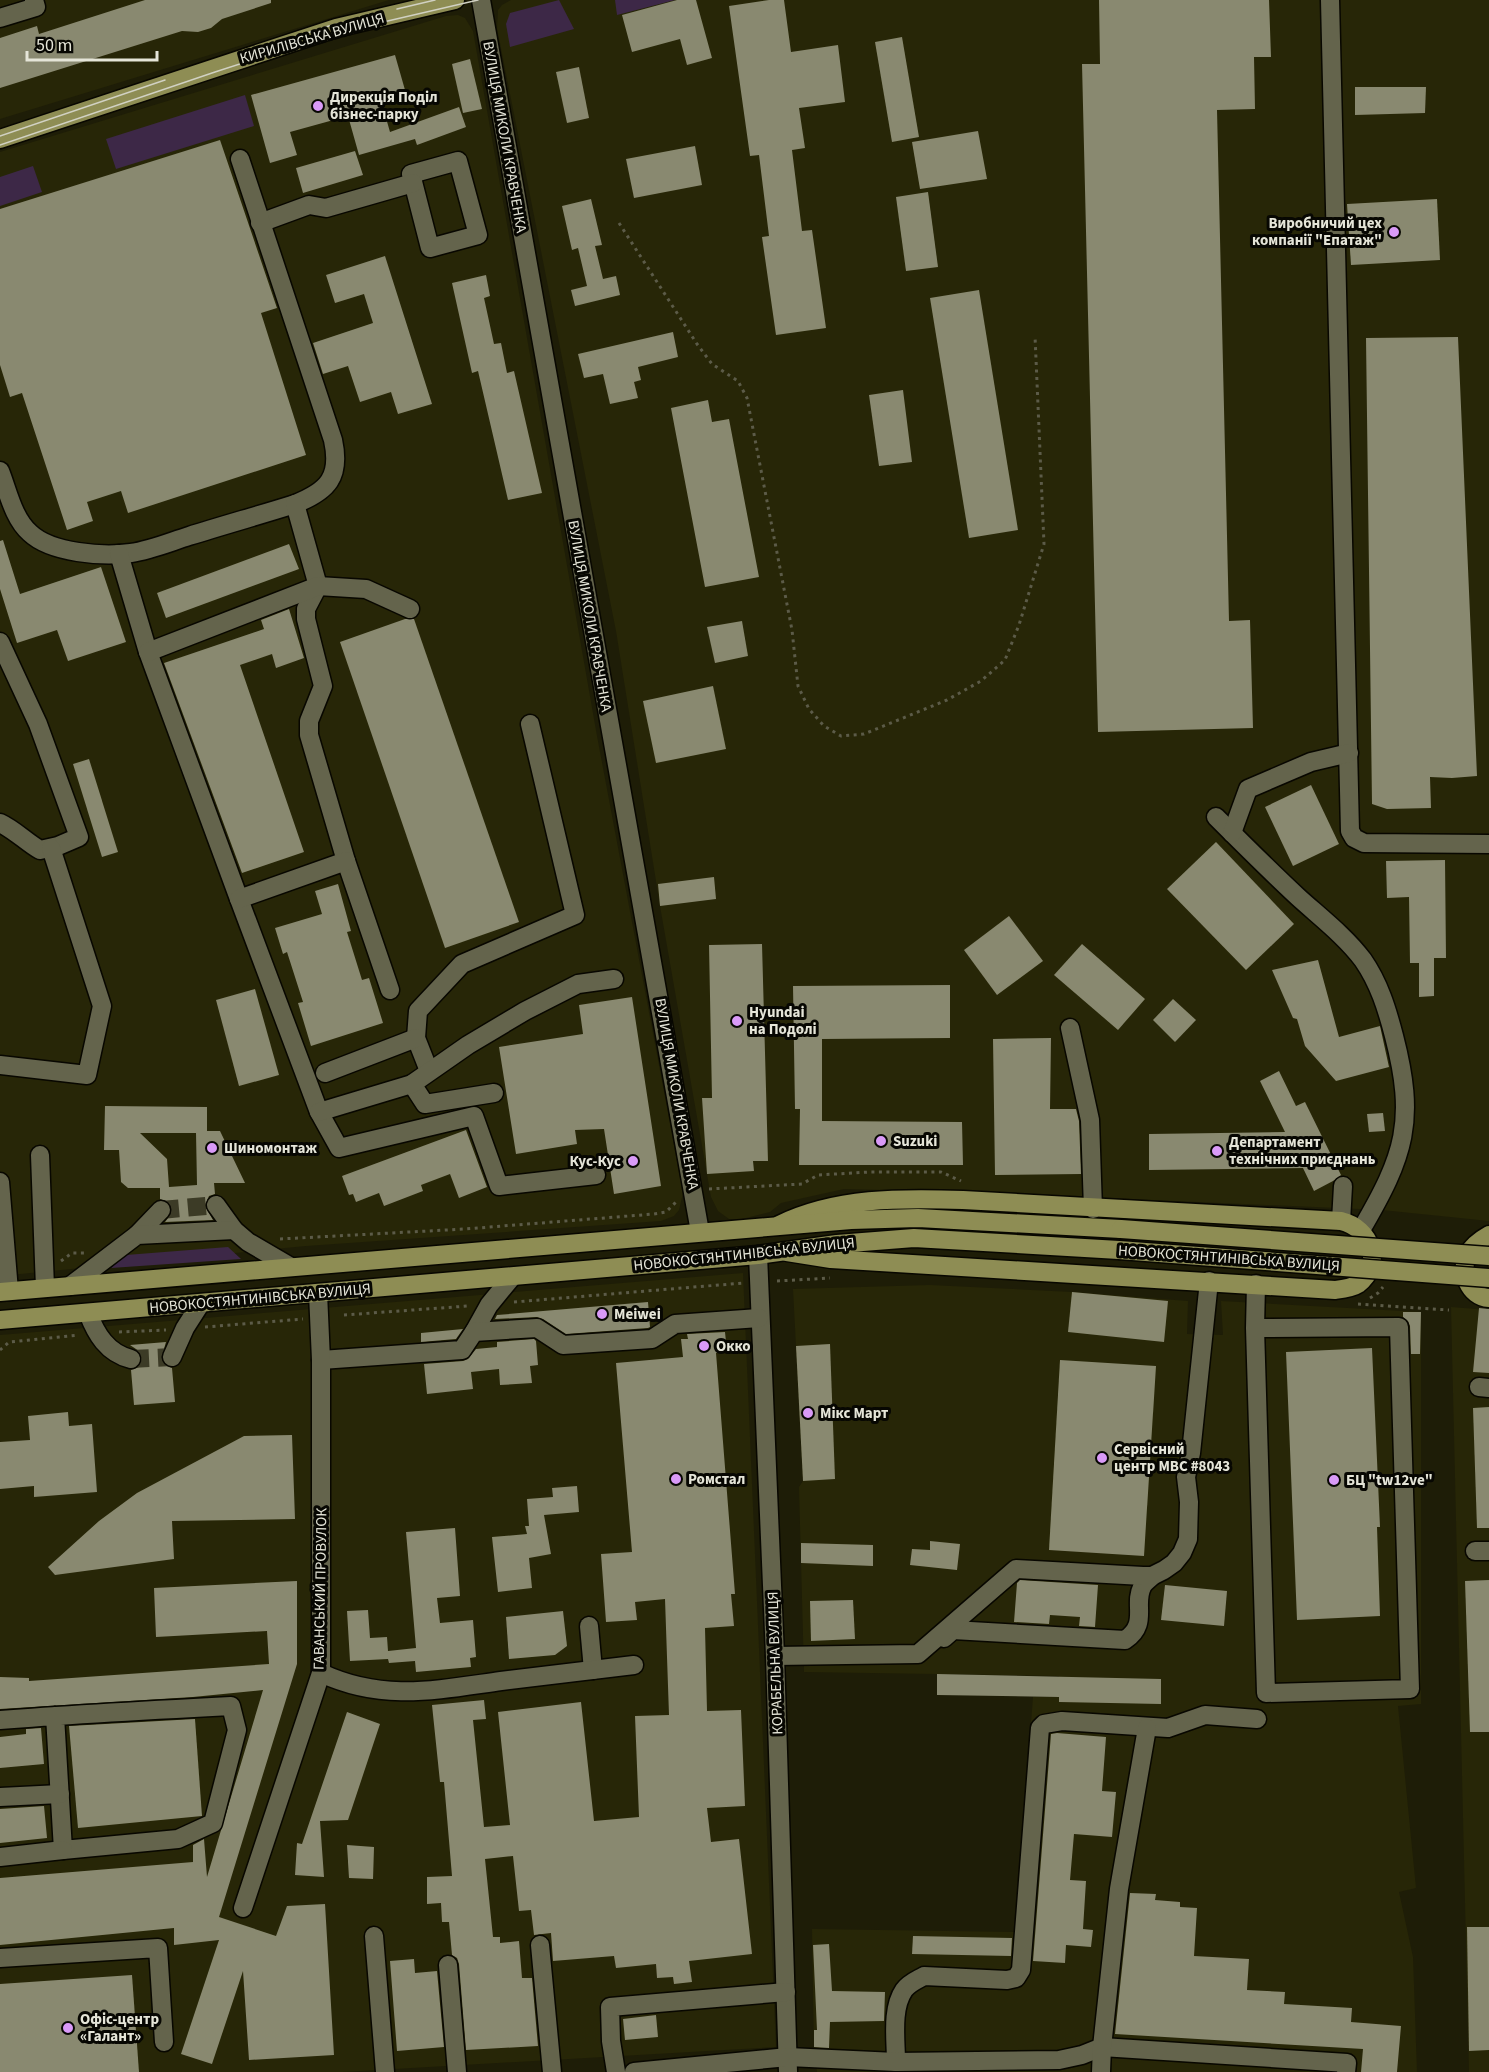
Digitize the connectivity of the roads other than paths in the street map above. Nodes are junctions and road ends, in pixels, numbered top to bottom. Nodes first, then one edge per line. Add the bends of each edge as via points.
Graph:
1 (33, 0) edge
2 (455, 0) edge
3 (481, 0) edge
4 (1330, 0) edge
5 (0, 18) edge
6 (0, 139) edge
7 (240, 159) dead end
8 (413, 183) junction
9 (260, 223) junction
10 (0, 471) edge
11 (295, 504) junction
12 (119, 554) junction
13 (318, 586) junction
14 (410, 609) dead end
15 (0, 642) edge
16 (148, 652) junction
17 (530, 724) dead end
18 (1349, 753) junction
19 (1216, 817) dead end
20 (0, 823) edge
21 (1232, 833) junction
22 (1489, 844) edge
23 (51, 848) junction
24 (346, 861) junction
25 (239, 899) junction
26 (614, 979) dead end
27 (390, 990) dead end
28 (1070, 1028) dead end
29 (416, 1038) junction
30 (0, 1065) edge
31 (429, 1071) junction
32 (325, 1073) dead end
33 (412, 1084) junction
34 (494, 1093) dead end
35 (319, 1112) junction
36 (40, 1155) dead end
37 (596, 1175) dead end
38 (0, 1182) edge
39 (1343, 1186) dead end
40 (216, 1205) dead end
41 (1093, 1209) junction
42 (161, 1210) tunnel mouth
43 (1341, 1221) junction
44 (779, 1225) junction
45 (234, 1230) junction
46 (1361, 1230) junction
47 (700, 1232) junction
48 (137, 1235) junction
49 (1489, 1235) edge
50 (787, 1252) junction
51 (758, 1255) junction
52 (1489, 1256) edge
53 (291, 1267) junction
54 (512, 1276) junction
55 (1489, 1278) edge
56 (1209, 1281) junction
57 (1256, 1284) junction
58 (70, 1286) junction
59 (45, 1288) junction
60 (5, 1292) edge
61 (318, 1293) junction
62 (1489, 1298) edge
63 (201, 1303) junction
64 (88, 1313) junction
65 (759, 1318) junction
66 (0, 1320) edge
67 (1255, 1328) junction
68 (474, 1332) junction
69 (172, 1358) dead end
70 (130, 1359) tunnel mouth
71 (321, 1360) junction
72 (1152, 1576) junction
73 (589, 1626) dead end
74 (918, 1654) junction
75 (775, 1656) junction
76 (634, 1665) dead end
77 (593, 1670) junction
78 (321, 1673) junction
79 (55, 1716) junction
80 (1257, 1719) dead end
81 (0, 1720) edge
82 (1147, 1728) junction
83 (60, 1794) junction
84 (0, 1797) edge
85 (63, 1850) junction
86 (0, 1857) edge
87 (243, 1908) dead end
88 (374, 1936) dead end
89 (540, 1945) dead end
90 (0, 1958) edge
91 (448, 1965) dead end
92 (786, 1992) junction
93 (164, 2042) dead end
94 (1102, 2047) junction
95 (896, 2062) junction
96 (788, 2064) edge
97 (864, 2066) edge
98 (385, 2072) edge
99 (457, 2072) edge
100 (552, 2072) edge
101 (616, 2072) edge
102 (634, 2072) edge
103 (641, 2072) edge
104 (1101, 2072) edge
105 (1346, 2072) edge

1 - 5 street via 36,7
2 - 6 main road, КИРИЛІВСЬКА ВУЛИЦЯ via 336,28
3 - 47 street, ВУЛИЦЯ МИКОЛИ КРАВЧЕНКА
4 - 18 street
7 - 9 street
8 - 8 street via 430,248 478,235 458,161 411,174
8 - 9 street via 326,208 309,205
9 - 11 street via 336,454 329,483
10 - 12 street via 19,519 38,540 70,550
11 - 12 street via 145,550
11 - 13 street
12 - 16 street
13 - 14 street via 366,589
13 - 16 street
13 - 24 street via 306,609 306,619 323,686 308,728
15 - 23 street via 38,724 79,837
16 - 25 street
17 - 29 street via 575,915 462,964 418,1011
18 - 21 street via 1311,762 1248,789
18 - 22 street via 1350,831 1358,842
19 - 21 street
20 - 23 street via 40,850
21 - 46 street via 1353,948 1374,978 1385,1006 1403,1079 1405,1126 1383,1193
23 - 30 street via 102,1006 87,1075
24 - 25 street
24 - 27 street
25 - 35 street
26 - 31 street via 578,984 477,1039
28 - 41 street via 1090,1120
29 - 31 street
29 - 32 street
31 - 33 street
33 - 34 street via 425,1104
33 - 35 street
35 - 37 street via 339,1148 474,1116 499,1186
36 - 59 street
38 - 60 street
39 - 43 street
40 - 45 street
41 - 43 main road
41 - 44 main road via 917,1198 842,1204 802,1213
42 - 48 street
43 - 46 main road
44 - 47 main road, НОВОКОСТЯНТИНІВСЬКА ВУЛИЦЯ
44 - 52 main road, НОВОКОСТЯНТИНІВСЬКА ВУЛИЦЯ, bridge via 918,1218
45 - 48 street
45 - 53 street
46 - 57 main road via 1369,1243 1370,1268 1357,1285 1335,1290
47 - 53 main road, НОВОКОСТЯНТИНІВСЬКА ВУЛИЦЯ
48 - 58 street
49 - 62 main road via 1467,1257 1466,1274 1473,1291
50 - 51 main road, НОВОКОСТЯНТИНІВСЬКА ВУЛИЦЯ
50 - 55 main road, НОВОКОСТЯНТИНІВСЬКА ВУЛИЦЯ, bridge via 914,1238
50 - 56 main road via 831,1259
51 - 54 main road, НОВОКОСТЯНТИНІВСЬКА ВУЛИЦЯ
51 - 65 street, КОРАБЕЛЬНА ВУЛИЦЯ
53 - 58 main road, НОВОКОСТЯНТИНІВСЬКА ВУЛИЦЯ
54 - 61 main road, НОВОКОСТЯНТИНІВСЬКА ВУЛИЦЯ
54 - 68 street
56 - 57 main road
56 - 72 street via 1186,1478 1190,1502 1188,1539 1174,1563
57 - 67 street
58 - 59 main road, НОВОКОСТЯНТИНІВСЬКА ВУЛИЦЯ
59 - 60 main road, НОВОКОСТЯНТИНІВСЬКА ВУЛИЦЯ
61 - 63 main road, НОВОКОСТЯНТИНІВСЬКА ВУЛИЦЯ
61 - 71 street, ГАВАНСЬКИЙ ПРОВУЛОК
63 - 64 main road, НОВОКОСТЯНТИНІВСЬКА ВУЛИЦЯ
63 - 69 street
64 - 66 main road, НОВОКОСТЯНТИНІВСЬКА ВУЛИЦЯ
64 - 70 street via 96,1334 118,1355
65 - 68 street via 675,1323 652,1339 563,1345 537,1328
65 - 75 street, КОРАБЕЛЬНА ВУЛИЦЯ
67 - 67 street via 1266,1693 1410,1689 1399,1327
68 - 71 street via 462,1350
71 - 78 street, ГАВАНСЬКИЙ ПРОВУЛОК
72 - 74 street via 1016,1569
72 - 74 street via 1143,1584 1134,1632 1125,1640 953,1630 925,1654
73 - 77 street
74 - 75 street
75 - 92 street, КОРАБЕЛЬНА ВУЛИЦЯ
76 - 77 street
77 - 78 street via 414,1692 372,1690
78 - 87 street, ГАВАНСЬКИЙ ПРОВУЛОК
79 - 81 street
79 - 83 street
79 - 85 street via 231,1706 237,1730 213,1822 178,1839
80 - 82 street via 1205,1715 1168,1728
82 - 94 street via 1119,1889
82 - 95 street via 1062,1720 1040,1728 1021,1970 1016,1978 1007,1980 924,1976 913,1982 905,1988 897,2010
83 - 84 street
83 - 85 street
85 - 86 street
88 - 98 street
89 - 100 street
90 - 93 street via 158,1948
91 - 99 street
92 - 96 street, КОРАБЕЛЬНА ВУЛИЦЯ
92 - 101 street via 610,2007
94 - 95 street via 1059,2061
94 - 104 street
94 - 105 street via 1347,2063
95 - 97 street
96 - 97 street
96 - 103 street
102 - 103 street

